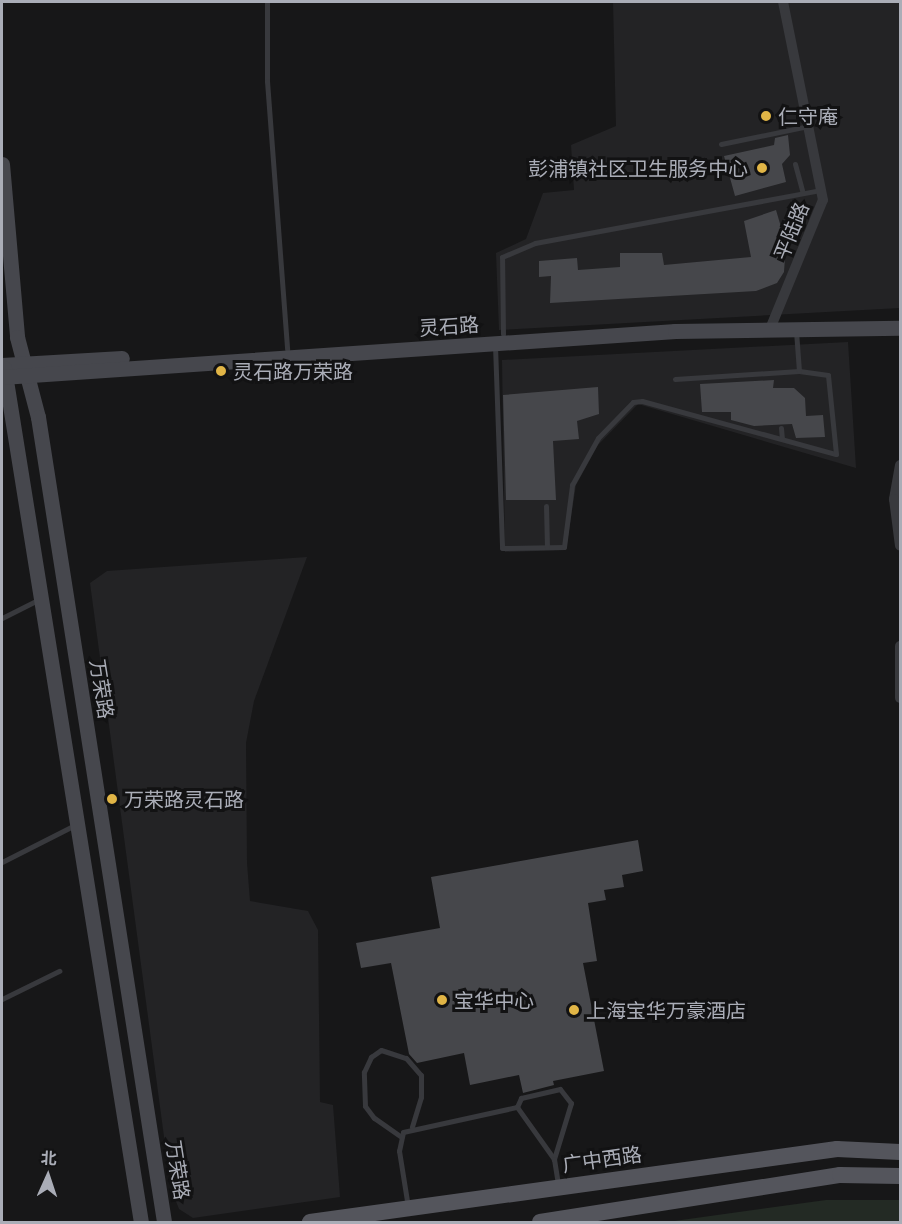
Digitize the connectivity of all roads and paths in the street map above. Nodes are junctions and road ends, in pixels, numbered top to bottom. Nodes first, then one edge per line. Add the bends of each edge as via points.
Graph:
1 (267, 2) edge
2 (783, 2) edge
3 (810, 125) junction
4 (721, 144) dead end
5 (2, 164) edge
6 (795, 164) dead end
7 (823, 189) junction
8 (803, 193) junction
9 (900, 318) edge
10 (773, 325) junction
11 (900, 328) edge
12 (796, 329) junction
13 (499, 339) junction
14 (287, 349) junction
15 (3, 368) edge
16 (25, 370) junction
17 (799, 371) junction
18 (675, 379) dead end
19 (781, 428) dead end
20 (782, 439) junction
21 (900, 465) edge
22 (546, 506) dead end
23 (900, 546) edge
24 (548, 548) junction
25 (42, 598) junction
26 (2, 618) edge
27 (900, 646) edge
28 (900, 698) edge
29 (78, 823) junction
30 (2, 862) edge
31 (59, 971) dead end
32 (2, 999) edge
33 (517, 1107) junction
34 (412, 1127) junction
35 (400, 1136) junction
36 (900, 1152) edge
37 (554, 1159) junction
38 (900, 1176) edge
39 (558, 1186) junction
40 (409, 1208) junction
41 (141, 1222) edge
42 (164, 1222) edge
43 (310, 1222) edge
44 (540, 1222) edge

1 - 14 lane via 267,81
2 - 3 street, 平陆路
3 - 4 lane
3 - 7 street, 平陆路
5 - 16 main road, 万荣路 via 10,288
6 - 8 lane
7 - 8 lane
7 - 10 street, 平陆路 via 823,200
8 - 13 lane via 535,243 502,257
9 - 10 main road, 灵石路
10 - 12 main road, 灵石路
10 - 13 main road, 灵石路
11 - 12 main road, 灵石路
12 - 17 lane
13 - 14 main road, 灵石路
13 - 16 main road, 灵石路
13 - 24 lane via 502,548
14 - 16 main road, 灵石路
15 - 16 main road, 灵石路
15 - 25 main road
16 - 42 main road, 万荣路 via 38,417
17 - 18 lane
17 - 20 lane via 828,375 836,454
19 - 20 lane
20 - 24 lane via 633,402 598,438 572,485 564,547
21 - 23 street via 894,499
22 - 24 lane
25 - 26 lane
25 - 29 main road
27 - 28 street
29 - 30 lane
29 - 41 main road
31 - 32 lane
33 - 34 lane
33 - 37 lane
33 - 37 lane via 521,1098 560,1089 567,1094 570,1117
34 - 35 lane
34 - 35 lane via 421,1097 422,1076 406,1058 381,1050 371,1057 364,1072 364,1106
35 - 40 lane
36 - 39 main road, 广中西路 via 837,1149
37 - 39 lane
38 - 44 main road via 840,1175
39 - 40 main road, 广中西路
40 - 43 main road, 广中西路

